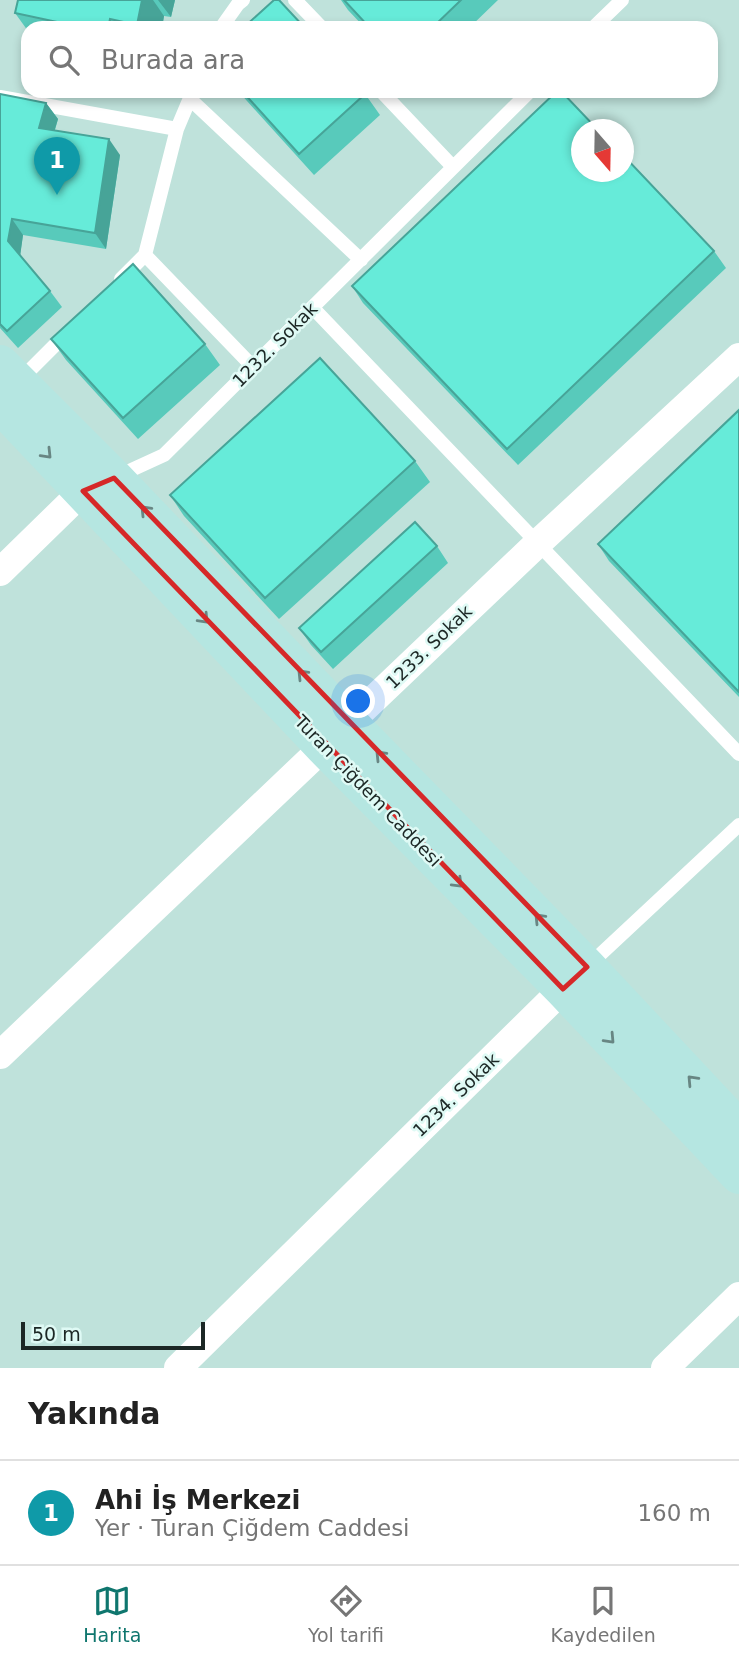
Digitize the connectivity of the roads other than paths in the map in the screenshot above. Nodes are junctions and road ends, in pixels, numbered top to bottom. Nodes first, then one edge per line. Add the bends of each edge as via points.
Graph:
1 (243, 0) edge
2 (295, 0) edge
3 (622, 0) edge
4 (226, 21) edge
5 (315, 21) edge
6 (600, 21) edge
7 (0, 97) edge
8 (190, 98) edge
9 (194, 98) edge
10 (388, 98) edge
11 (523, 98) edge
12 (177, 129) junction
13 (453, 167) junction
14 (145, 255) junction
15 (361, 260) junction
16 (116, 284) edge
17 (313, 308) junction
18 (77, 323) edge
19 (739, 357) edge
20 (253, 367) junction
21 (6, 383) edge
22 (99, 484) junction
23 (538, 543) junction
24 (0, 572) edge
25 (337, 735) junction
26 (739, 754) edge
27 (739, 825) edge
28 (575, 978) junction
29 (0, 1055) edge
30 (739, 1129) edge
31 (739, 1175) edge
32 (739, 1296) edge
33 (178, 1368) edge
34 (665, 1368) edge

1 - 4 lane
2 - 5 lane
3 - 6 lane
7 - 12 lane
8 - 12 lane
9 - 15 lane
10 - 13 lane
11 - 13 lane, 1232. Sokak
12 - 14 lane
13 - 15 lane, 1232. Sokak
14 - 16 lane
14 - 20 lane
15 - 17 lane, 1232. Sokak
17 - 20 lane, 1232. Sokak
17 - 23 lane
18 - 21 lane
19 - 23 street, 1233. Sokak
20 - 22 lane, 1232. Sokak via 164,455
21 - 22 street, Turan Çiğdem Caddesi
22 - 24 street, 1232. Sokak
22 - 25 street, Turan Çiğdem Caddesi
23 - 25 street, 1233. Sokak
23 - 26 lane
25 - 28 street, Turan Çiğdem Caddesi
25 - 29 street, 1233. Sokak
27 - 28 lane, 1234. Sokak
30 -> 28 street, Turan Çiğdem Caddesi
28 -> 31 street, Turan Çiğdem Caddesi
28 - 33 street, 1234. Sokak
32 - 34 street

